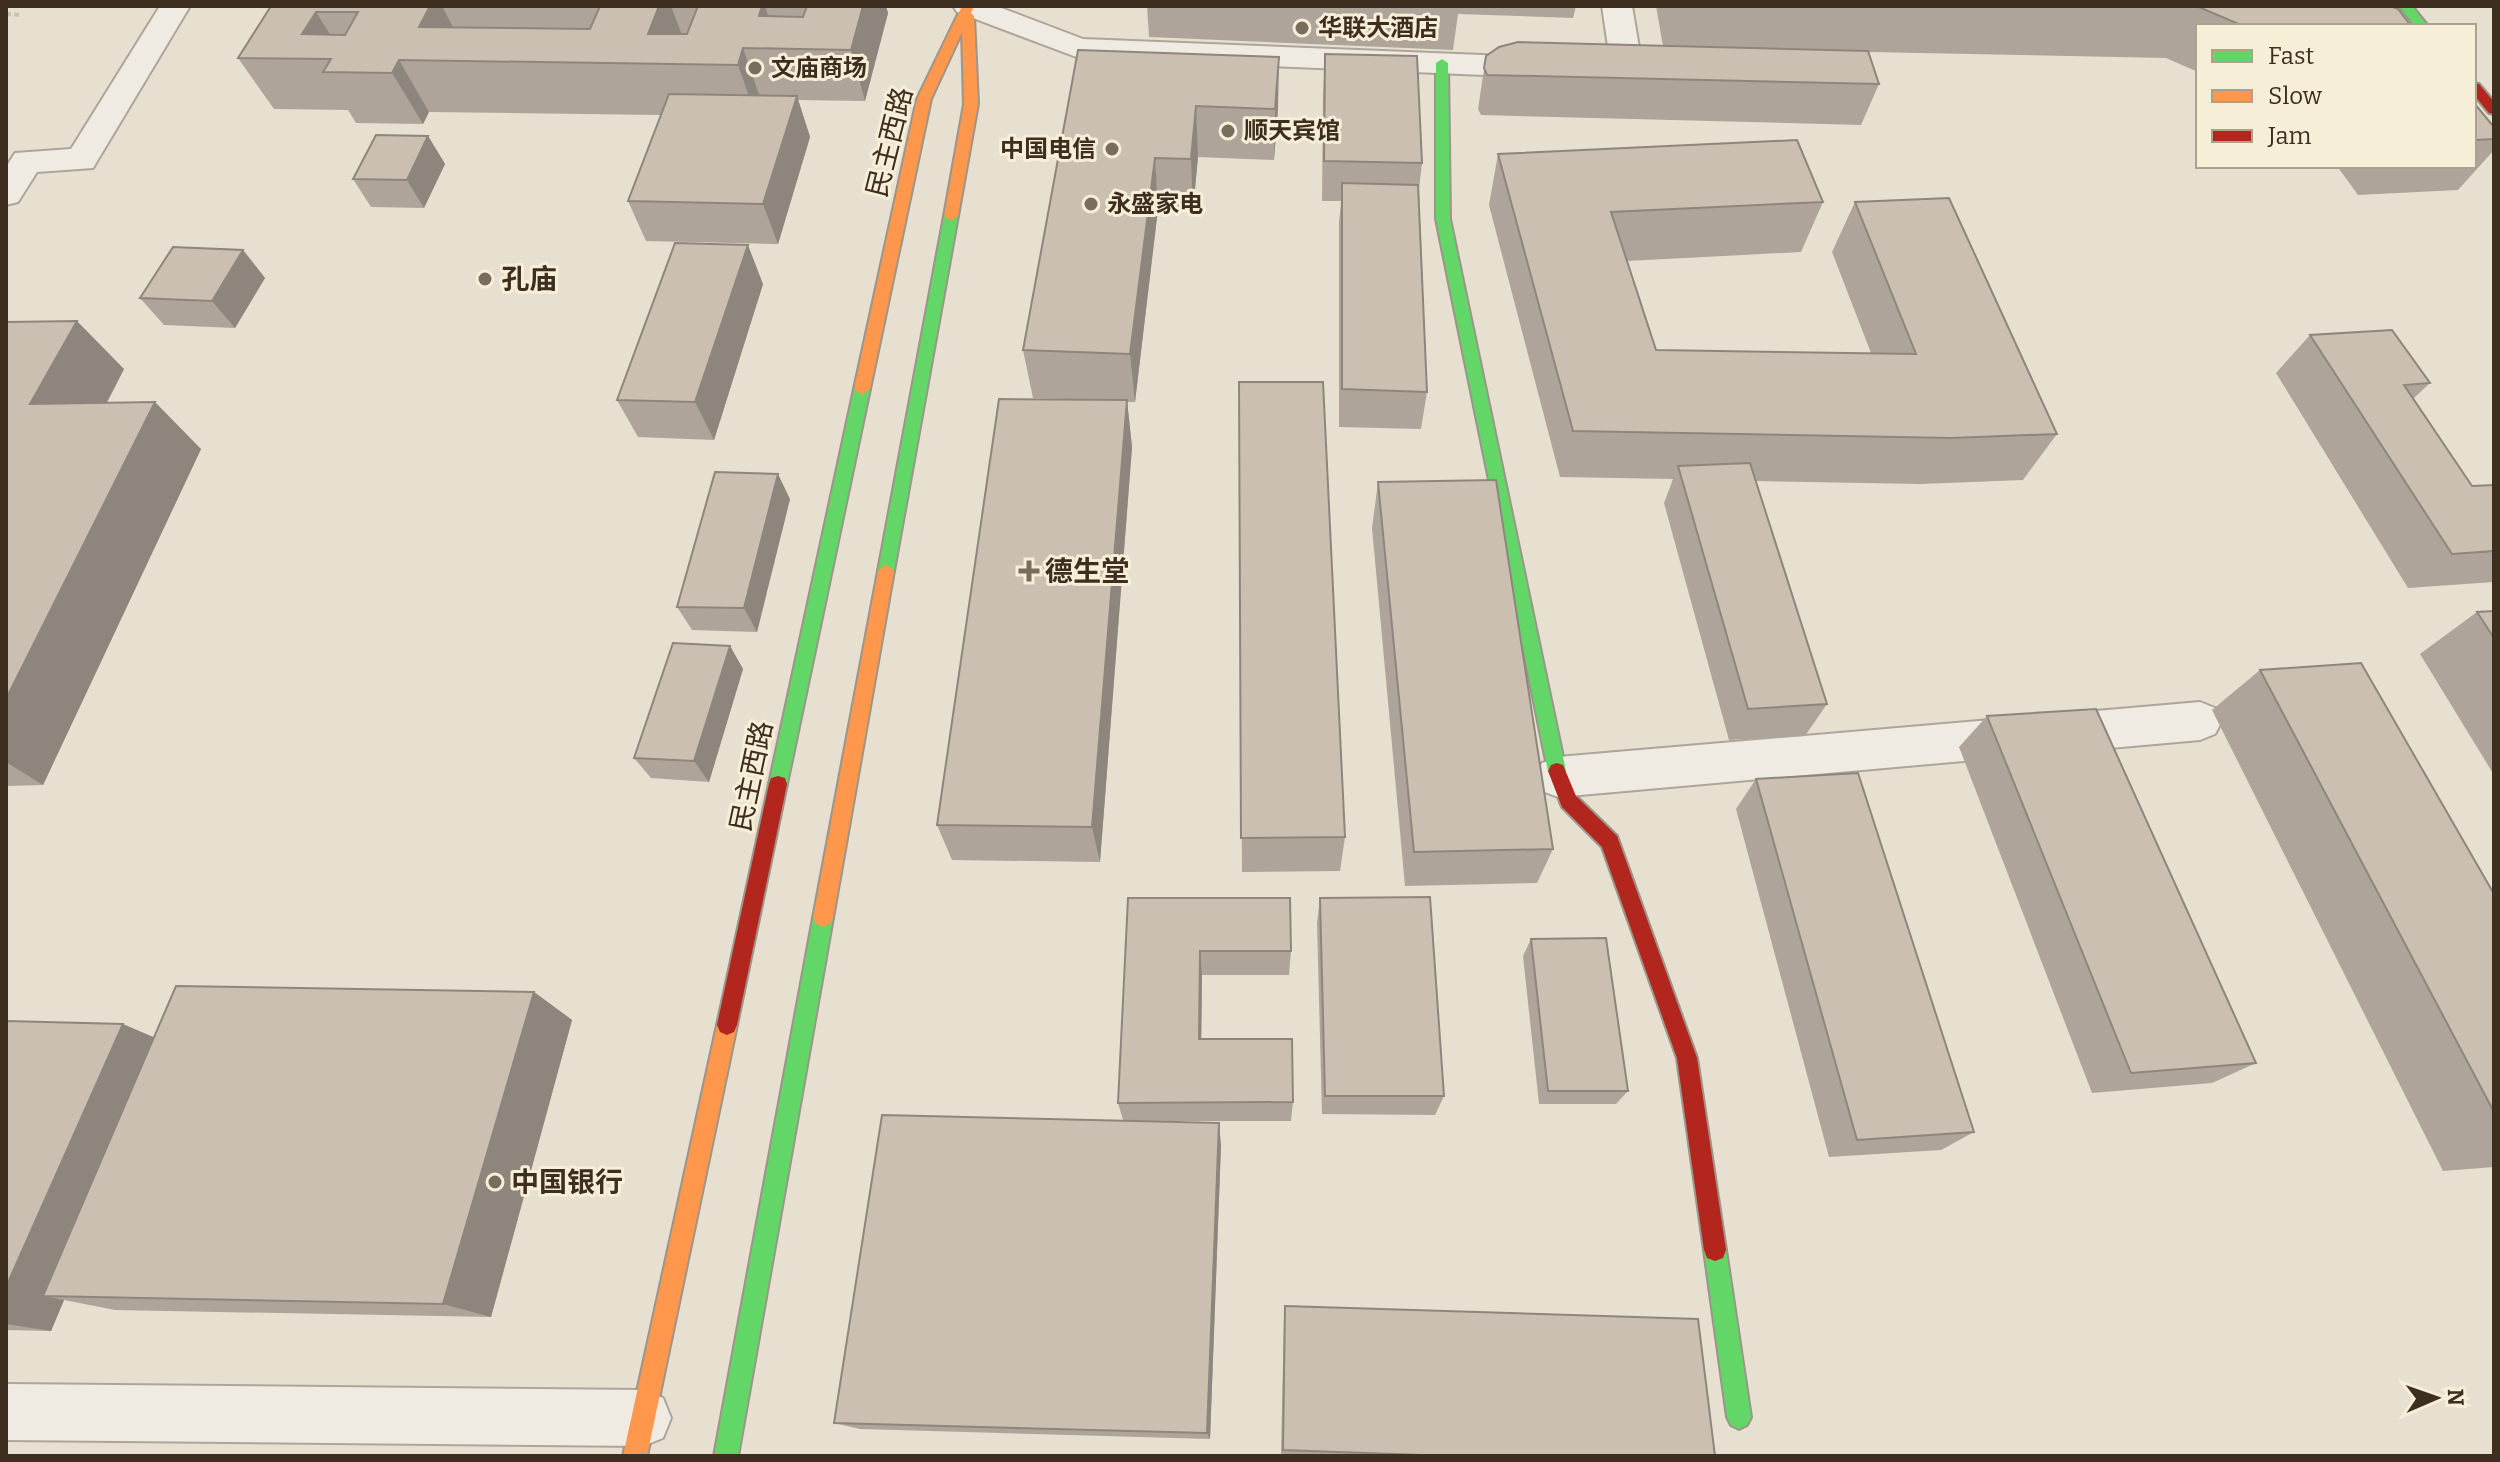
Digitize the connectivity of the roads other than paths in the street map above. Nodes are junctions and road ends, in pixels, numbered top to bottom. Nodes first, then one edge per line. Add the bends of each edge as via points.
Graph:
1 (175, 6) edge
2 (968, 6) edge
3 (1617, 6) edge
4 (2405, 6) edge
5 (2420, 24) edge
6 (1442, 63) junction
7 (2476, 89) edge
8 (2494, 110) edge
9 (6, 194) edge
10 (2200, 721) dead end
11 (1558, 777) junction
12 (6, 1412) edge
13 (1739, 1417) dead end
14 (639, 1437) edge
15 (726, 1456) edge

1 - 9 street via 81,160 27,161
2 - 6 street via 1079,48
2 - 14 main road, 民主西路 via 924,99
2 - 15 main road via 971,104
3 - 6 street via 1627,71
4 - 5 main road
6 - 11 main road via 1443,219
7 - 8 main road
10 - 11 street
11 - 13 main road via 1569,801 1610,842 1687,1058
12 - 14 street

